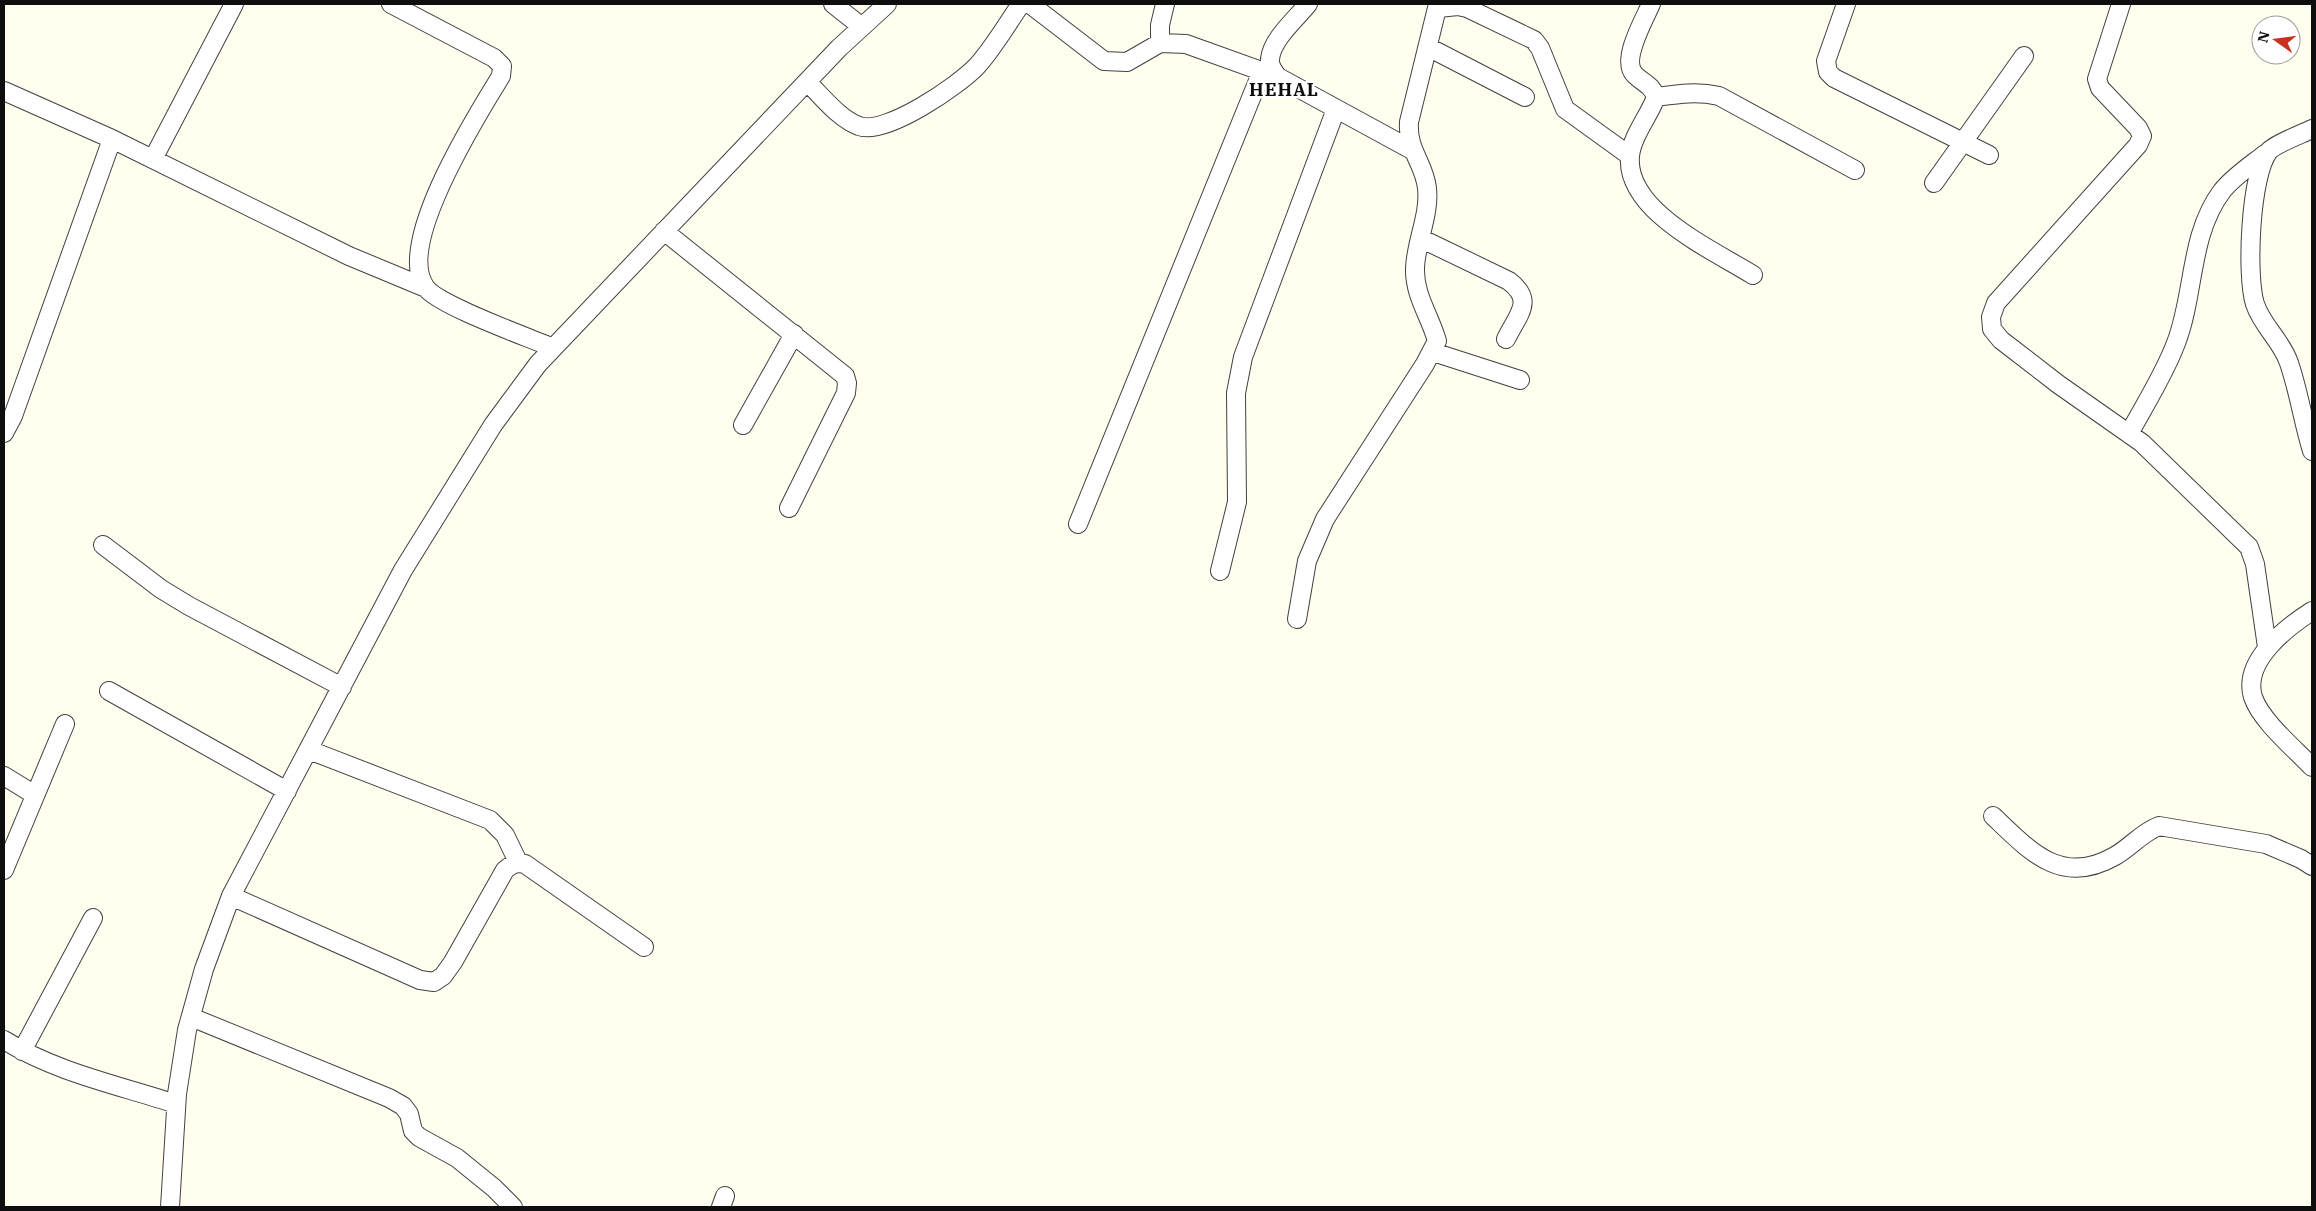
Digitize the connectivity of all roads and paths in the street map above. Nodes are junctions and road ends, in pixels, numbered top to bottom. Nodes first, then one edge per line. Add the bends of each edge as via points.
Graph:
1 (234, 4) edge
2 (391, 4) edge
3 (833, 4) edge
4 (887, 4) edge
5 (1021, 4) edge
6 (1030, 4) edge
7 (1165, 4) edge
8 (1308, 4) edge
9 (1651, 4) edge
10 (1846, 4) edge
11 (2121, 4) edge
12 (1438, 6) edge
13 (862, 27) junction
14 (1160, 43) junction
15 (1428, 47) junction
16 (2024, 56) dead end
17 (1270, 74) junction
18 (807, 82) junction
19 (4, 90) edge
20 (1525, 97) dead end
21 (1656, 97) junction
22 (1336, 109) junction
23 (2312, 129) edge
24 (112, 139) junction
25 (1963, 141) junction
26 (1412, 150) junction
27 (2270, 150) junction
28 (1989, 154) dead end
29 (1630, 156) junction
30 (153, 159) junction
31 (1855, 170) dead end
32 (1934, 183) dead end
33 (664, 231) junction
34 (1420, 238) junction
35 (1753, 275) dead end
36 (426, 288) junction
37 (794, 334) junction
38 (1506, 339) dead end
39 (553, 348) junction
40 (1433, 352) junction
41 (1520, 380) dead end
42 (743, 425) dead end
43 (4, 433) edge
44 (2129, 434) junction
45 (2312, 451) edge
46 (789, 508) dead end
47 (1078, 524) dead end
48 (103, 546) dead end
49 (1220, 571) dead end
50 (2312, 611) edge
51 (1297, 619) dead end
52 (2267, 647) junction
53 (342, 687) junction
54 (109, 691) dead end
55 (65, 724) dead end
56 (308, 750) junction
57 (2312, 767) edge
58 (4, 776) edge
59 (287, 790) junction
60 (35, 795) junction
61 (1993, 816) dead end
62 (518, 862) junction
63 (2312, 866) edge
64 (4, 870) edge
65 (231, 896) junction
66 (93, 918) dead end
67 (644, 947) dead end
68 (191, 1017) junction
69 (4, 1040) edge
70 (22, 1051) junction
71 (176, 1104) junction
72 (170, 1207) edge
73 (513, 1207) edge

1 - 30 street
2 - 36 street via 494,58 502,66 501,76 462,142 429,213 420,242 419,271
3 - 13 street
4 - 13 street
5 - 18 street via 976,66 931,100 891,122 874,128 848,121
6 - 14 street via 1104,61 1127,62
7 - 14 street
8 - 17 street via 1275,43
9 - 21 street via 1629,58 1634,74 1653,89
10 - 25 street via 1826,61 1828,72 1834,78
11 - 44 street via 2097,79 2100,88 2142,136 2138,145 1996,303 1991,317 1992,329 2001,340
12 - 15 street
12 - 29 street via 1467,8 1534,40 1565,109
13 - 18 street
14 - 17 street via 1186,44
15 - 20 street
15 - 26 street via 1410,122 1408,136
16 - 25 street
17 - 22 street
17 - 47 street
18 - 33 street
19 - 24 street
21 - 29 street
21 - 31 street via 1687,92 1719,96
22 - 26 street
22 - 49 street via 1243,357 1236,393 1237,502
23 - 27 street
24 - 30 street
24 - 43 street via 13,416
25 - 28 street
25 - 32 street
26 - 34 street via 1427,187
27 - 44 street via 2222,192 2210,215 2198,242 2176,344
27 - 45 street via 2259,169 2254,199 2253,295 2260,315 2285,352
29 - 35 street via 1632,176 1638,191 1659,216
30 - 36 street via 350,256
33 - 37 street
33 - 39 street
34 - 38 street via 1520,289 1524,296 1523,305
34 - 40 street via 1416,283 1437,341
36 - 39 street via 442,301
37 - 42 street
37 - 46 street via 838,368 847,383 846,393
39 - 53 street via 493,425 403,570
40 - 41 street
40 - 51 street via 1325,519 1307,561
44 - 52 street via 2183,481 2249,547 2255,564
48 - 53 street via 189,606
50 - 52 street
52 - 57 street via 2253,678 2253,696 2272,724
53 - 56 street
54 - 59 street
55 - 60 street
56 - 59 street
56 - 62 street via 490,820 505,835
58 - 60 street
59 - 65 street
60 - 64 street
61 - 63 street via 2037,855 2061,867 2074,869 2096,864 2115,856 2143,833 2159,826 2266,844
62 - 65 street via 505,870 453,962 434,982 420,980
62 - 67 street
65 - 68 street via 204,969
66 - 70 street
68 - 71 street
68 - 73 street via 389,1098 409,1114 413,1131 419,1137 457,1158
69 - 70 street
70 - 71 street via 50,1064
71 - 72 street

